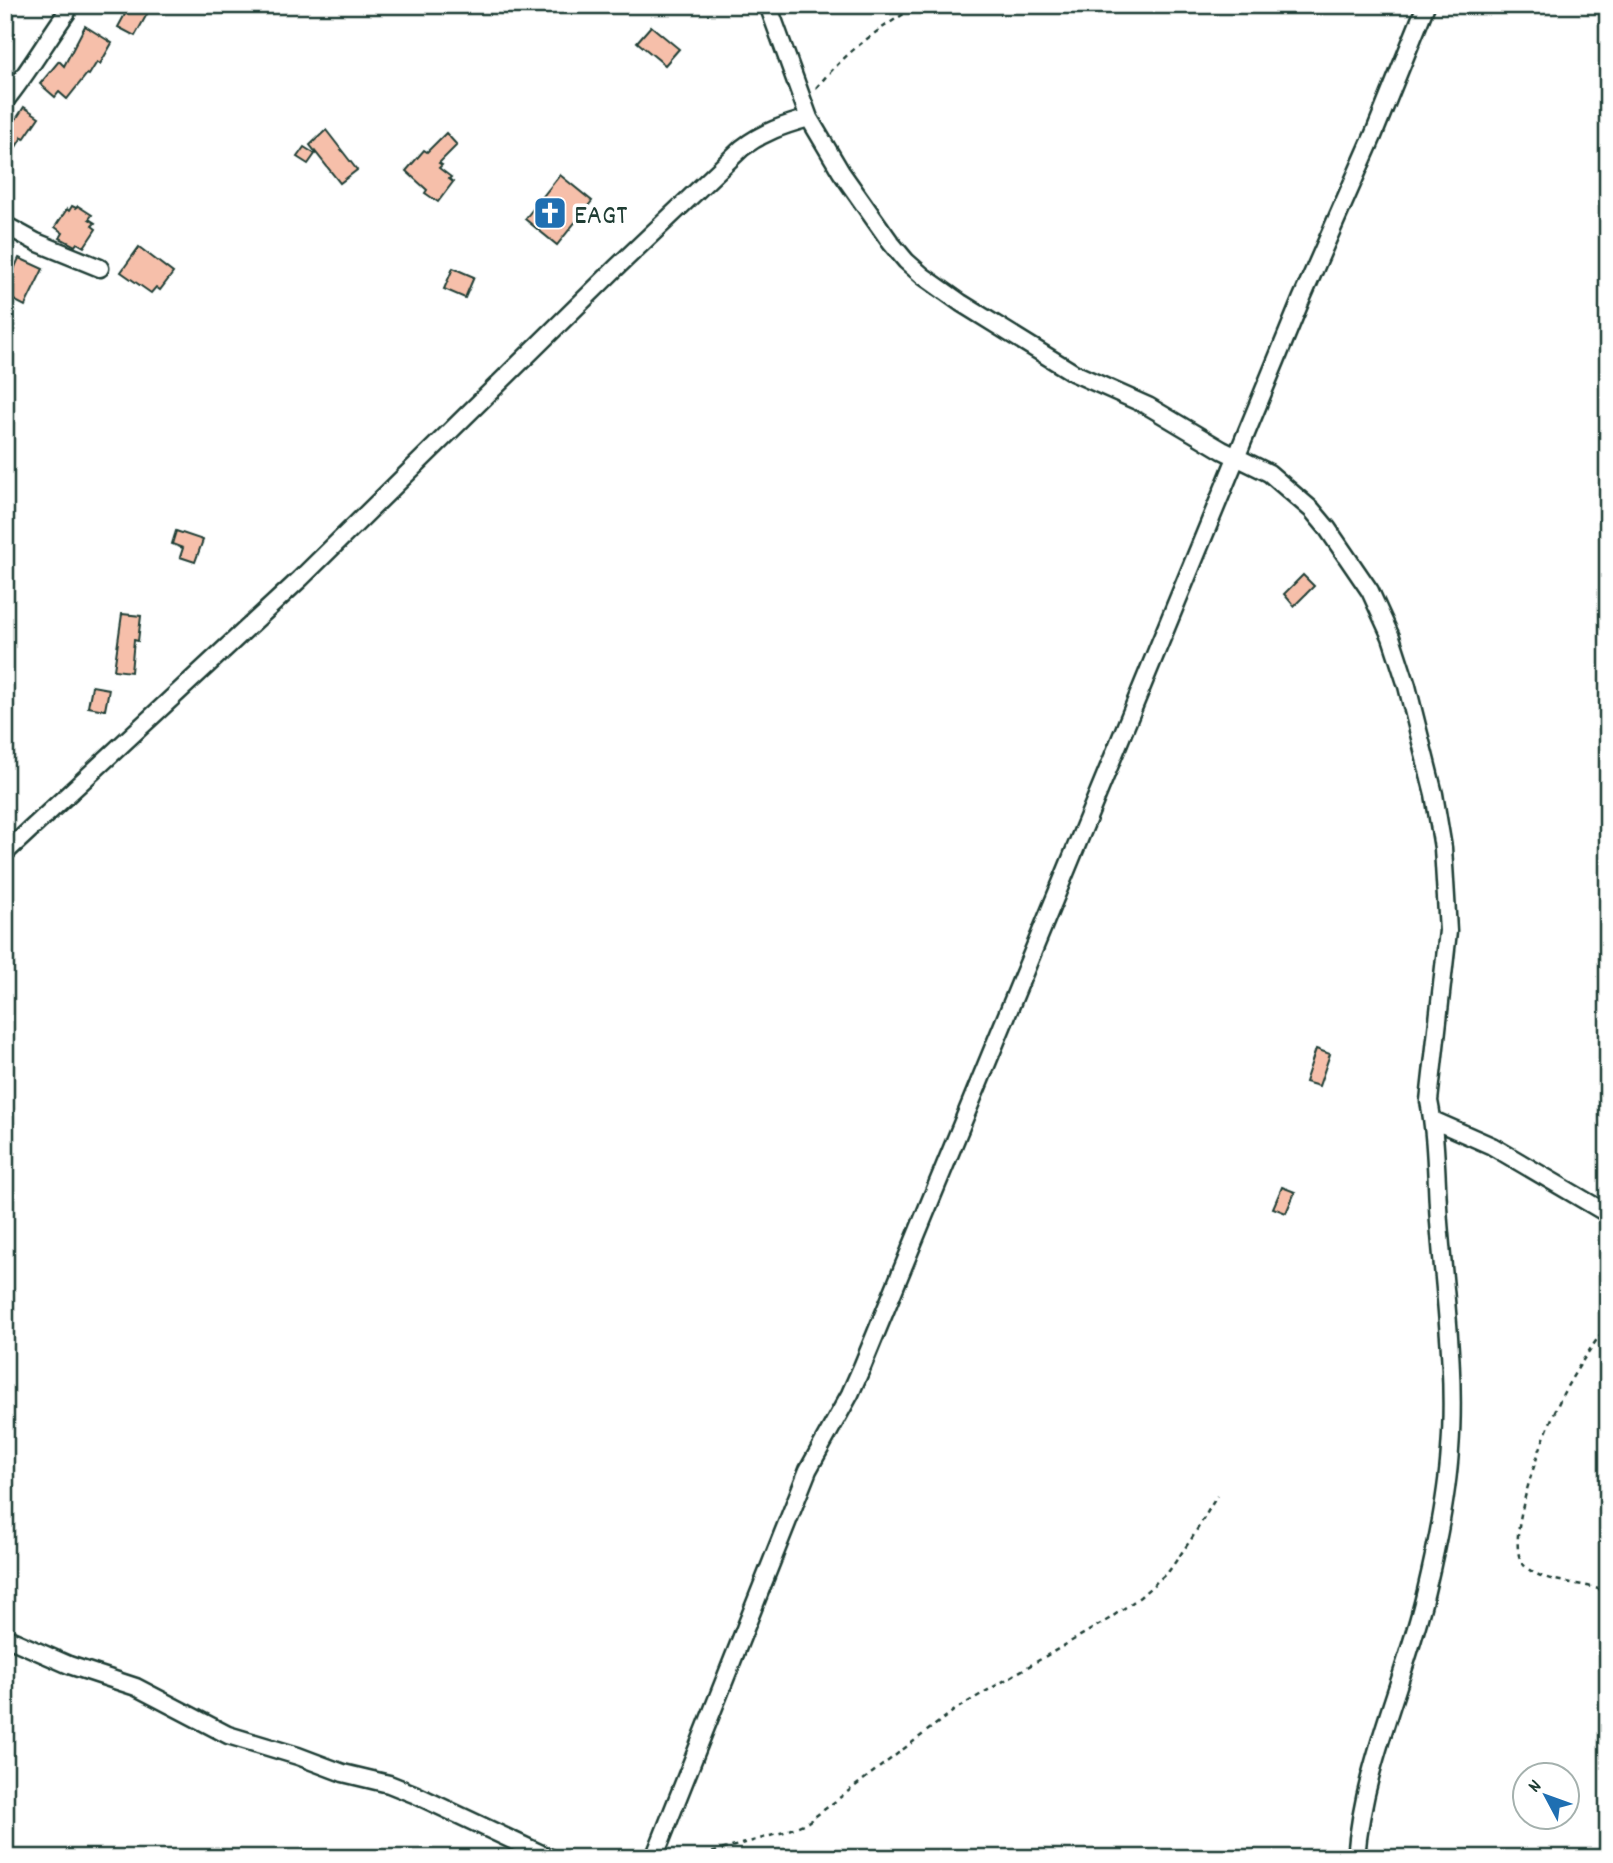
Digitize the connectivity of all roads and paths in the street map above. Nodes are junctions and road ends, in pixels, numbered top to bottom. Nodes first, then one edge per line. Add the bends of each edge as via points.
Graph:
1 (768, 5) edge
2 (919, 5) edge
3 (1426, 5) edge
4 (67, 12) dead end
5 (5, 101) edge
6 (806, 110) junction
7 (5, 225) edge
8 (100, 268) dead end
9 (1236, 458) junction
10 (5, 853) edge
11 (1433, 1120) junction
12 (1608, 1214) edge
13 (1608, 1324) edge
14 (1217, 1496) dead end
15 (1608, 1593) edge
16 (5, 1637) edge
17 (550, 1858) edge
18 (654, 1858) edge
19 (693, 1858) edge
20 (1356, 1858) edge

1 - 6 street
2 - 6 path via 868,36 836,64
3 - 9 street
4 - 5 street
6 - 9 street via 870,215 923,276 1074,373 1147,406
6 - 10 street via 742,148 300,579
7 - 8 street
9 - 11 street via 1269,474 1327,528 1379,610 1407,686 1440,827 1447,899 1448,931 1430,1083
9 - 18 street via 862,1367 808,1470
11 - 12 street via 1502,1151
11 - 20 street via 1450,1348 1451,1449 1426,1594 1368,1785
13 - 15 path via 1563,1393 1549,1425 1528,1485 1518,1533 1518,1552 1529,1570
14 - 19 path via 1169,1571 1109,1619 956,1709 808,1822
16 - 17 street via 84,1671 124,1682 228,1734 406,1791

